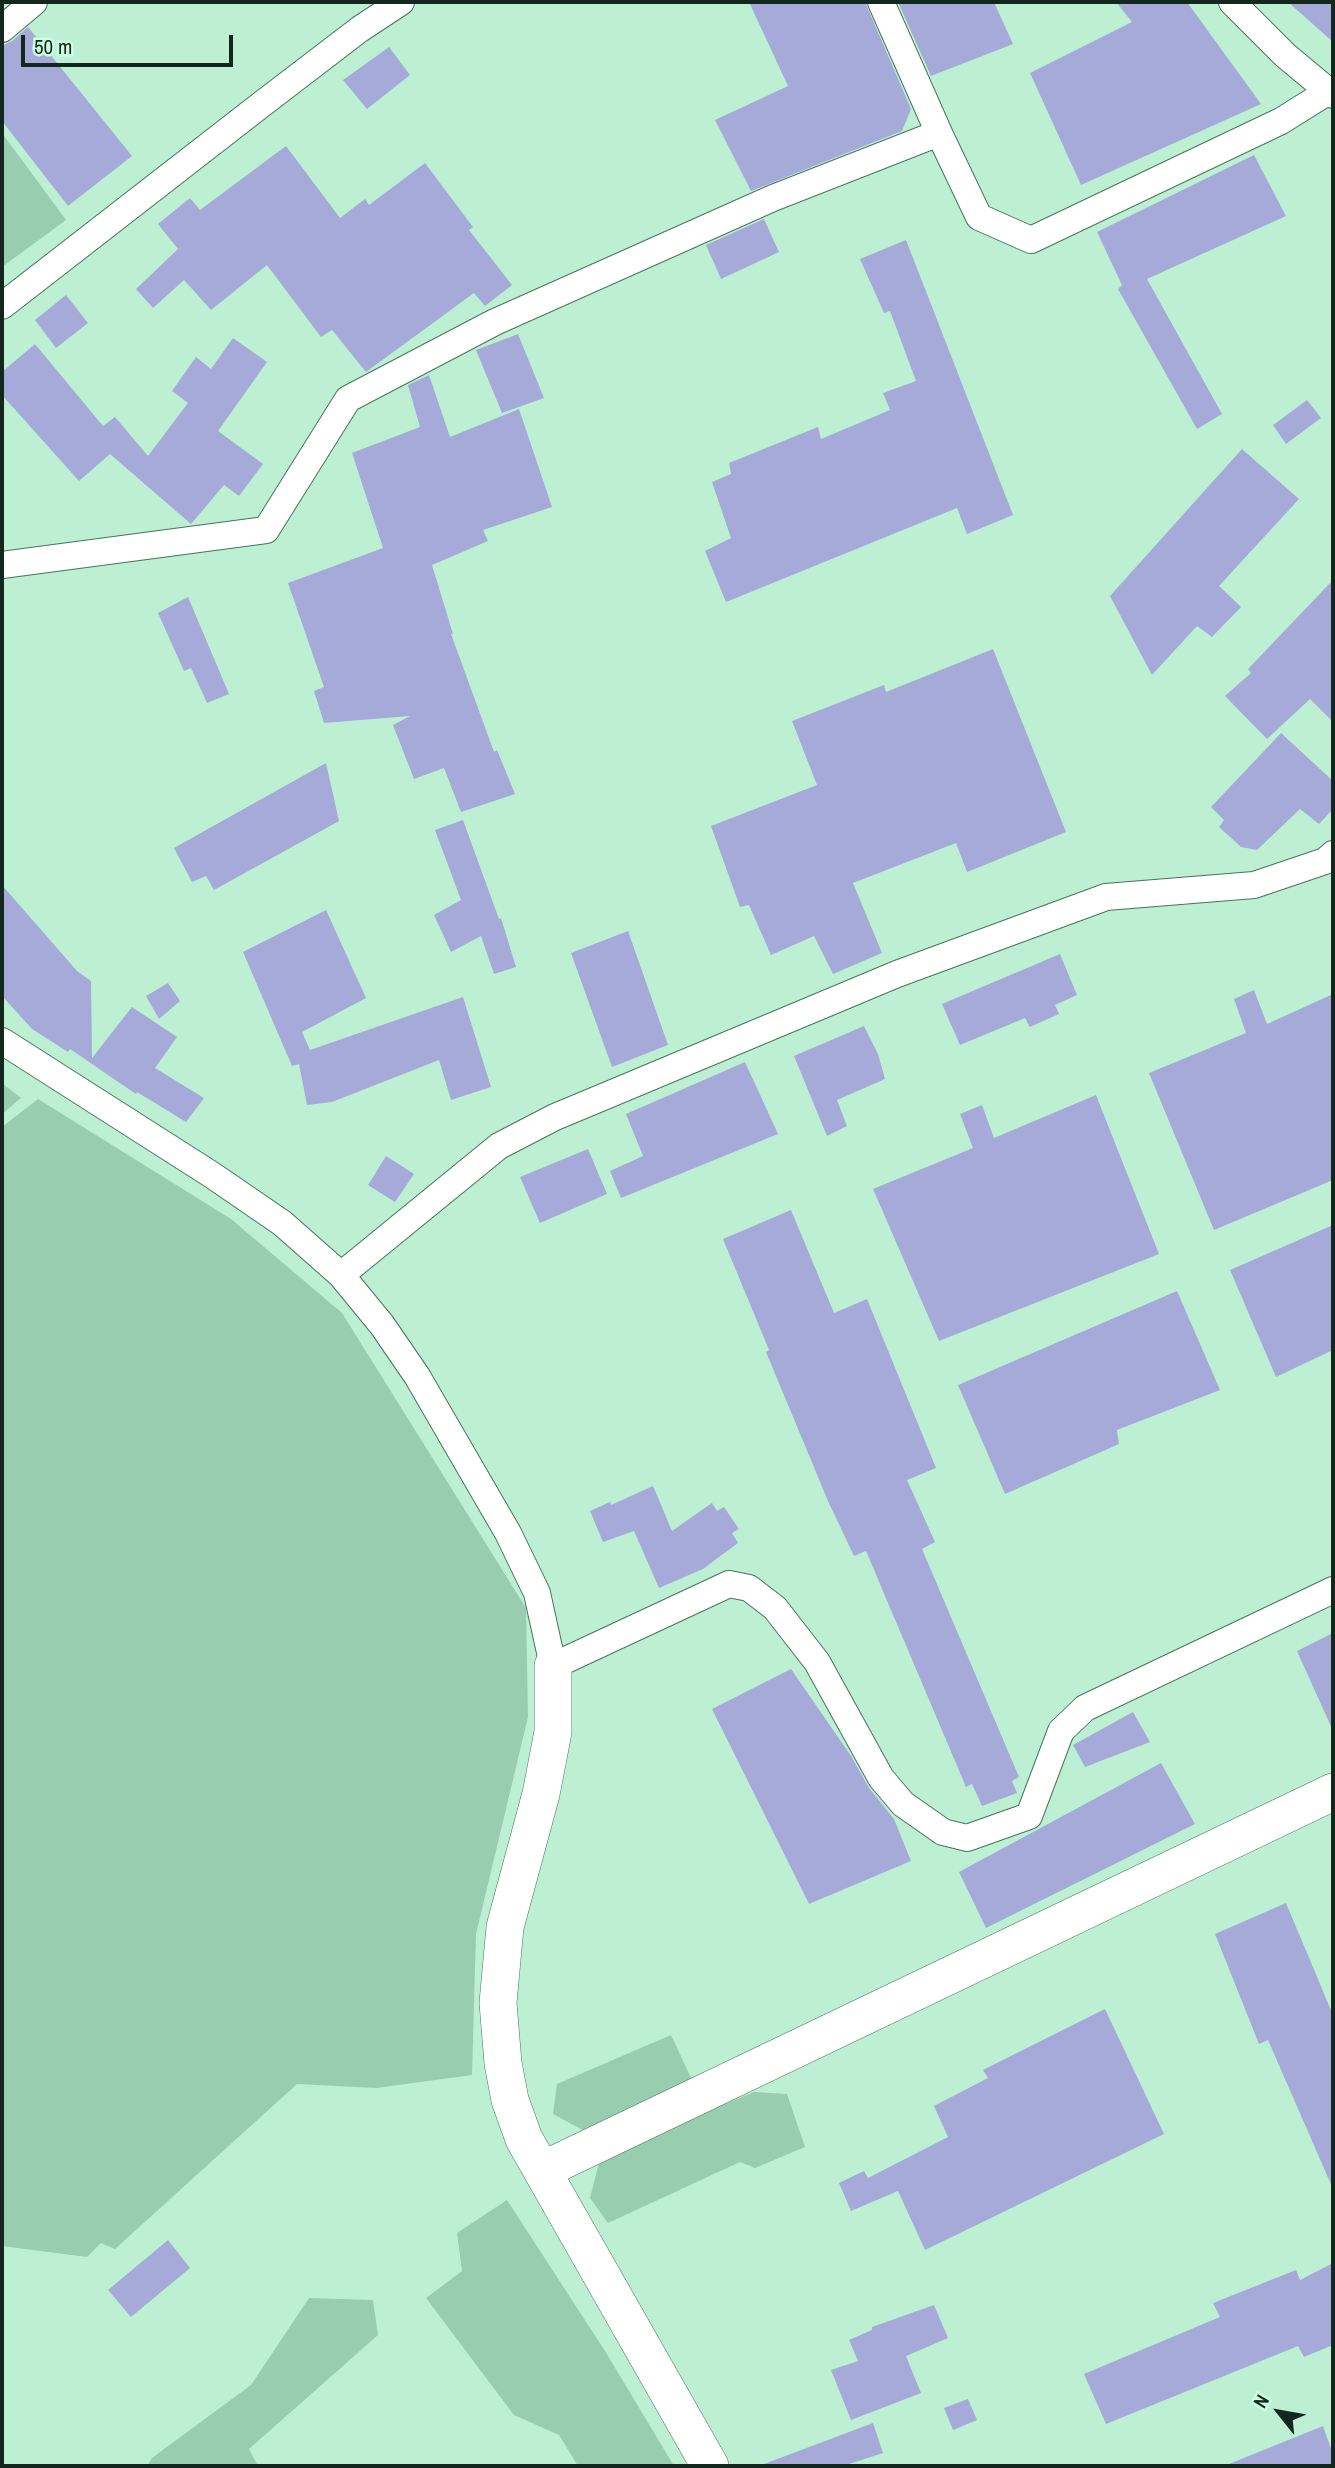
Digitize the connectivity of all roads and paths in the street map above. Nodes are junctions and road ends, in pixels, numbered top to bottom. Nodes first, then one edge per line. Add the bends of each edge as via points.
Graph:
1 (34, 2) edge
2 (401, 2) edge
3 (881, 2) edge
4 (1232, 2) edge
5 (2, 29) edge
6 (1331, 93) edge
7 (939, 133) junction
8 (2, 306) edge
9 (2, 565) edge
10 (1333, 854) edge
11 (2, 1041) edge
12 (341, 1275) junction
13 (1333, 1590) edge
14 (552, 1666) junction
15 (1333, 1792) edge
16 (543, 2170) junction
17 (710, 2466) edge

1 - 5 street
2 - 8 street
3 - 7 street
4 - 6 street
6 - 7 street via 1031,240 979,217
7 - 9 street via 773,198 495,322 348,399 266,530
10 - 12 street via 1325,861 1254,885 1106,897 897,974 591,1102 499,1146
11 - 12 street via 282,1223
12 - 14 street via 417,1376 508,1533 537,1593
13 - 14 street via 1085,1708 1061,1731 1029,1816 967,1838 943,1832 903,1804 881,1778 817,1662 775,1608 749,1588 729,1584
14 - 16 street via 552,1732 541,1794 505,1927 498,2003 510,2100 524,2139
15 - 16 street
16 - 17 street

